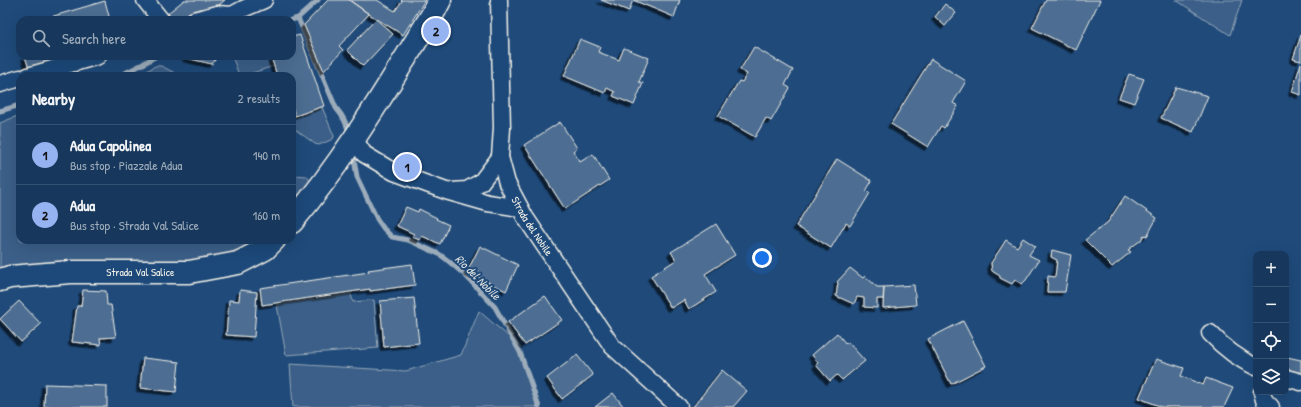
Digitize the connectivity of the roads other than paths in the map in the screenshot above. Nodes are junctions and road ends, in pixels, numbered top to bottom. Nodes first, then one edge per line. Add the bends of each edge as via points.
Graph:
1 (145, 0) edge
2 (264, 0) edge
3 (499, 0) edge
4 (439, 5) edge
5 (158, 16) edge
6 (209, 16) edge
7 (232, 16) edge
8 (232, 16) edge
9 (84, 60) edge
10 (42, 72) edge
11 (16, 79) edge
12 (0, 84) edge
13 (351, 144) junction
14 (500, 157) junction
15 (446, 191) junction
16 (520, 208) junction
17 (296, 217) edge
18 (270, 244) edge
19 (0, 280) edge
20 (1210, 333) dead end
21 (1253, 366) edge
22 (1289, 379) edge
23 (1301, 382) edge
24 (1263, 395) edge
25 (679, 407) edge
26 (1271, 407) edge

1 - 5 street
2 - 7 street
3 - 14 street, Strada del Nobile via 502,128
4 - 13 street
6 - 8 street
9 - 10 street
11 - 12 street
13 - 15 street via 394,172
13 - 17 street
14 - 15 street via 481,182 467,190
14 - 16 street, Strada del Nobile via 507,183
15 - 16 street via 488,203
16 - 25 street, Strada del Nobile via 612,346
18 - 19 street, Strada Val Salice via 238,263 189,272 71,272
20 - 21 street via 1224,347
22 - 23 street
24 - 26 street

